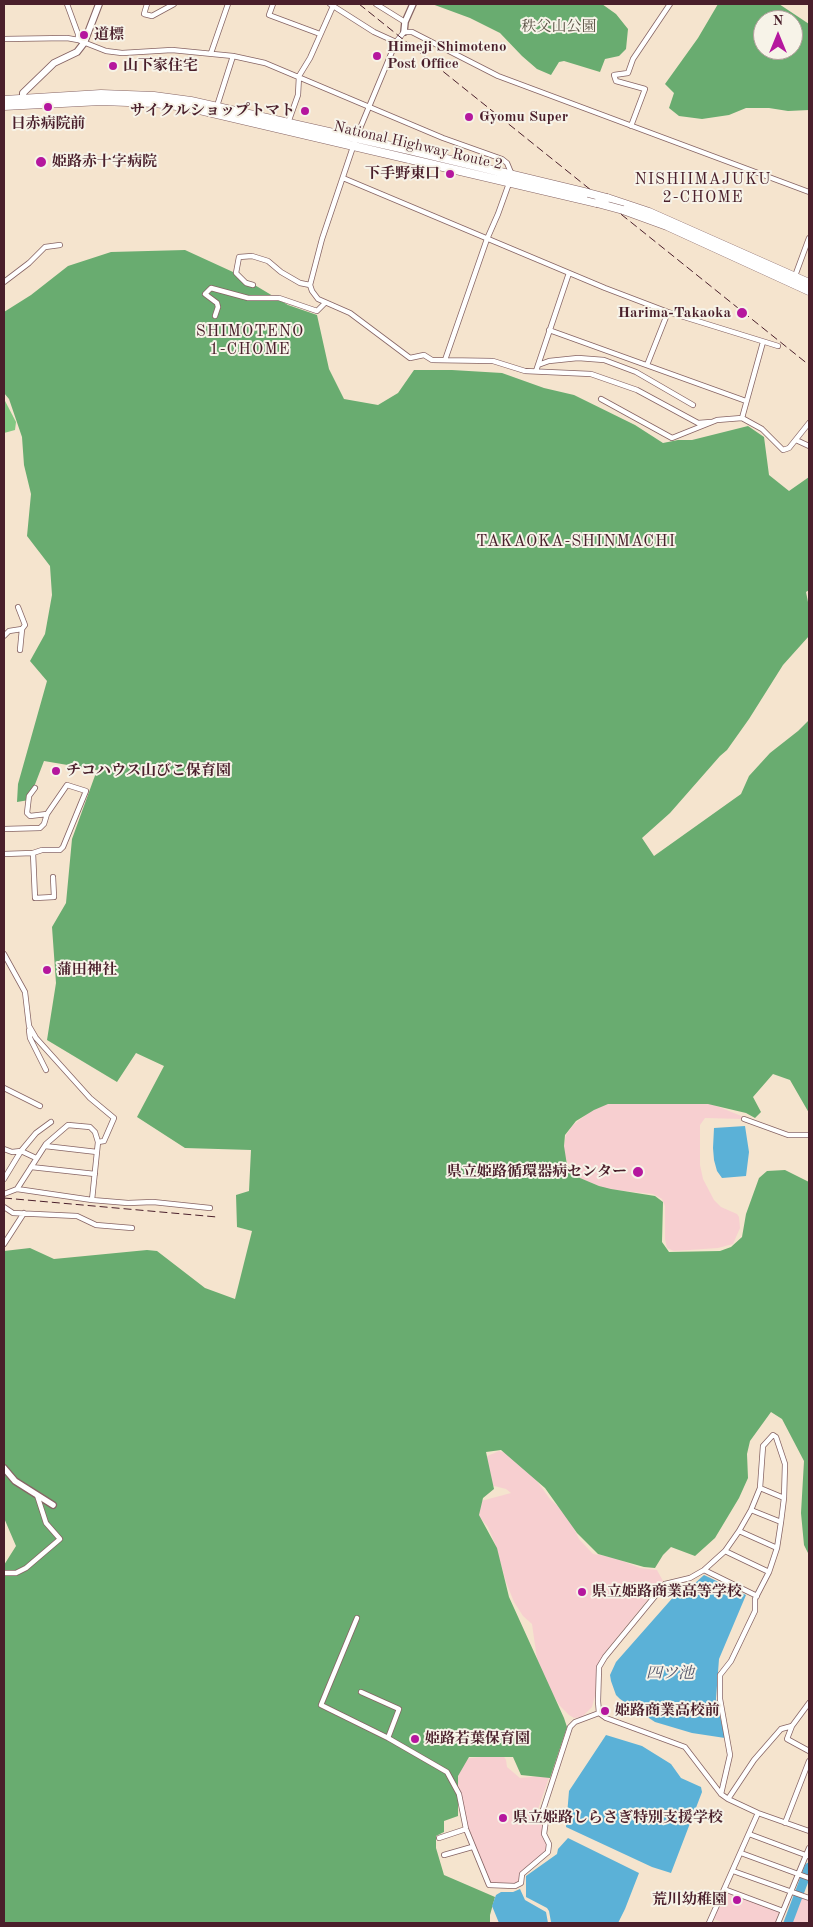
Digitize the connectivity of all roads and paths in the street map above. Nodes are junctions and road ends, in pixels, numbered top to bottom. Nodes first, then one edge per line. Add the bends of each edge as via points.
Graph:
1 (67, 4) edge
2 (99, 4) edge
3 (147, 4) edge
4 (174, 4) edge
5 (228, 4) edge
6 (272, 4) edge
7 (332, 4) edge
8 (376, 4) edge
9 (413, 4) edge
10 (670, 4) edge
11 (405, 22) junction
12 (404, 32) junction
13 (320, 34) junction
14 (4, 39) edge
15 (81, 42) junction
16 (396, 42) junction
17 (211, 53) junction
18 (233, 56) junction
19 (299, 76) junction
20 (23, 98) junction
21 (4, 100) edge
22 (369, 105) junction
23 (4, 106) edge
24 (217, 106) junction
25 (288, 123) junction
26 (631, 126) junction
27 (355, 142) junction
28 (343, 178) junction
29 (511, 178) junction
30 (809, 192) edge
31 (809, 238) edge
32 (487, 239) junction
33 (60, 245) dead end
34 (569, 274) junction
35 (795, 276) junction
36 (4, 282) edge
37 (809, 283) edge
38 (253, 285) dead end
39 (310, 285) junction
40 (809, 290) edge
41 (325, 303) junction
42 (668, 312) junction
43 (215, 316) dead end
44 (549, 330) junction
45 (763, 342) junction
46 (778, 346) dead end
47 (445, 360) junction
48 (538, 365) junction
49 (647, 365) junction
50 (536, 372) junction
51 (601, 398) dead end
52 (746, 401) junction
53 (694, 405) dead end
54 (742, 418) junction
55 (711, 422) junction
56 (809, 423) edge
57 (796, 440) junction
58 (809, 446) edge
59 (18, 607) dead end
60 (22, 629) junction
61 (4, 636) edge
62 (20, 650) dead end
63 (35, 788) dead end
64 (46, 814) junction
65 (4, 829) edge
66 (33, 853) junction
67 (4, 854) edge
68 (53, 877) dead end
69 (4, 954) edge
70 (29, 1026) junction
71 (46, 1070) dead end
72 (4, 1088) edge
73 (40, 1106) dead end
74 (744, 1118) dead end
75 (51, 1122) dead end
76 (809, 1135) edge
77 (98, 1142) junction
78 (44, 1146) junction
79 (4, 1150) edge
80 (21, 1152) junction
81 (97, 1152) junction
82 (36, 1158) junction
83 (30, 1167) junction
84 (95, 1174) junction
85 (4, 1179) edge
86 (17, 1189) junction
87 (4, 1194) edge
88 (92, 1200) junction
89 (4, 1207) edge
90 (210, 1208) dead end
91 (24, 1213) junction
92 (132, 1228) dead end
93 (4, 1244) edge
94 (4, 1468) edge
95 (760, 1488) junction
96 (38, 1495) junction
97 (784, 1498) junction
98 (53, 1504) dead end
99 (751, 1510) junction
100 (781, 1522) junction
101 (739, 1530) junction
102 (776, 1548) junction
103 (725, 1551) junction
104 (704, 1570) junction
105 (769, 1572) junction
106 (4, 1573) edge
107 (758, 1596) junction
108 (357, 1618) dead end
109 (361, 1692) dead end
110 (809, 1703) edge
111 (599, 1712) junction
112 (792, 1726) junction
113 (388, 1738) junction
114 (809, 1751) edge
115 (809, 1761) edge
116 (721, 1794) junction
117 (728, 1799) junction
118 (758, 1813) junction
119 (785, 1824) junction
120 (466, 1829) junction
121 (809, 1831) edge
122 (749, 1834) junction
123 (439, 1838) dead end
124 (472, 1847) junction
125 (809, 1848) edge
126 (741, 1853) junction
127 (444, 1855) dead end
128 (808, 1856) edge
129 (733, 1871) junction
130 (799, 1875) junction
131 (809, 1878) edge
132 (724, 1888) junction
133 (792, 1891) junction
134 (809, 1898) edge
135 (783, 1911) junction
136 (709, 1923) edge
137 (778, 1923) edge

1 - 15 street
2 - 15 main road
3 - 4 street via 144,14 152,16
5 - 17 street
6 - 13 street via 268,14
7 - 13 street
7 - 16 street via 374,32
8 - 11 street
9 - 11 street
10 - 26 street via 633,59 628,73 614,75 616,82 645,88
11 - 12 street
12 - 16 street
12 - 26 street via 412,32 498,76
13 - 19 street
14 - 15 street via 67,38
15 - 17 street via 122,53 172,50
15 - 20 main road via 77,52 54,63 23,92
16 - 22 street
17 - 18 street
18 - 19 street via 266,62
18 - 24 street
19 - 22 street
19 - 25 street via 298,95
20 - 21 highway, National Highway Route 2
20 - 24 highway, National Highway Route 2 via 133,94
22 - 27 street
22 - 29 street via 443,138 502,159 507,163
23 - 27 highway, National Highway Route 2 via 101,101 168,104
24 - 25 highway, National Highway Route 2
25 - 27 highway, National Highway Route 2
26 - 30 street
27 - 28 street
27 - 29 highway, National Highway Route 2
28 - 32 street
28 - 39 street
29 - 32 street
29 - 35 highway, National Highway Route 2, bridge via 588,193 649,212
29 - 40 highway, National Highway Route 2, bridge via 668,226
31 - 35 street
32 - 34 street
32 - 47 street
33 - 36 street via 45,247
34 - 42 street
34 - 44 street
35 - 37 highway, National Highway Route 2
38 - 39 street via 236,273 240,257 252,256 268,261 300,283
39 - 41 street via 312,292
41 - 43 street via 317,311 279,298 248,298 210,288 205,294 217,303
41 - 47 street via 350,314 410,358 424,355 432,360
42 - 45 street
42 - 49 street
44 - 48 street
44 - 49 street
45 - 46 street
45 - 52 street
47 - 50 street via 493,361
48 - 50 street
48 - 53 street via 578,358 604,360 636,372
49 - 52 street
50 - 55 street via 591,374 637,390 698,423
51 - 55 street via 672,438
52 - 54 street
54 - 55 street
54 - 57 street via 762,429 783,450
56 - 57 street
57 - 58 street
59 - 60 street via 25,625
60 - 61 street via 9,631
60 - 62 street
63 - 64 street via 29,796 27,813 30,816
64 - 65 street via 40,828
64 - 66 street via 67,785 86,791 63,847
66 - 67 street
66 - 68 street via 35,898 54,897
69 - 70 street via 25,992
70 - 71 street via 30,1038
70 - 77 street via 90,1098 114,1118 104,1141
72 - 73 street
74 - 76 street via 788,1136
75 - 80 street via 36,1133
77 - 78 street via 90,1127 68,1125
77 - 81 street
78 - 81 street
78 - 82 street
79 - 80 street
80 - 82 street
80 - 85 street
81 - 84 street
82 - 83 street
83 - 84 street
83 - 86 street
84 - 88 street
86 - 87 street
86 - 88 street
88 - 90 street
89 - 91 street via 13,1213
91 - 92 street via 77,1216 96,1225
91 - 93 street
94 - 96 street via 15,1481
95 - 97 street
95 - 97 street via 762,1446 773,1435 785,1464
95 - 99 street
96 - 98 street
96 - 106 street via 42,1516 60,1539 26,1568 16,1573
97 - 100 street
99 - 100 street
99 - 101 street
100 - 102 street
101 - 102 street
101 - 103 street
102 - 105 street
103 - 104 street
103 - 105 street
104 - 107 street
104 - 111 street via 690,1578 665,1584 605,1657 599,1667
105 - 107 street
107 - 116 street via 755,1611 731,1661 720,1676 720,1699 730,1754
108 - 113 street via 321,1705
109 - 113 street via 399,1709
110 - 112 street
111 - 116 street via 615,1723 685,1747
111 - 124 street via 570,1727 542,1813 546,1820 544,1834 549,1844 548,1852 522,1874 520,1882 515,1886 489,1885
112 - 114 street via 788,1739
112 - 117 street via 781,1729 754,1760
113 - 120 street via 447,1772 458,1794
115 - 119 street
116 - 117 street
117 - 118 street
118 - 119 street
118 - 122 street
119 - 121 street
120 - 123 street
120 - 124 street
122 - 126 street
122 - 128 street
124 - 127 street
125 - 128 street
126 - 129 street
126 - 130 street
128 - 130 street
129 - 132 street
129 - 133 street
130 - 131 street
130 - 133 street
132 - 135 street
132 - 136 street
133 - 134 street
133 - 135 street
135 - 137 street

